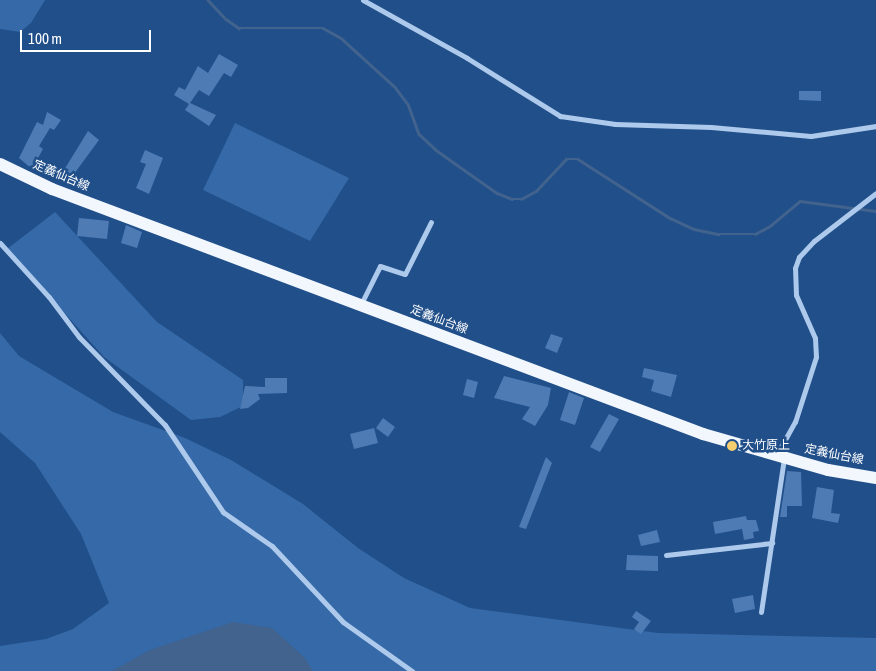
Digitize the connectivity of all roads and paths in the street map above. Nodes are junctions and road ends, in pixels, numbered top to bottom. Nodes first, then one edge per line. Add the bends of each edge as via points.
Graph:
1 (363, 0) edge
2 (876, 126) edge
3 (1, 167) edge
4 (876, 193) edge
5 (431, 222) dead end
6 (0, 243) edge
7 (360, 305) junction
8 (780, 458) junction
9 (876, 478) edge
10 (772, 543) junction
11 (666, 555) dead end
12 (761, 612) dead end
13 (412, 671) edge

1 - 2 street via 467,58 560,116 615,124 711,127 811,136
3 - 7 main road, 定義仙台線
4 - 8 street via 805,249 795,268 796,295 815,338 816,357 796,422
5 - 7 street via 405,274 380,266
6 - 13 street via 49,297 97,358 165,425 223,512 272,546 343,622
7 - 8 main road, 定義仙台線 via 703,434
8 - 9 main road, 定義仙台線
8 - 10 street
10 - 11 street
10 - 12 street

